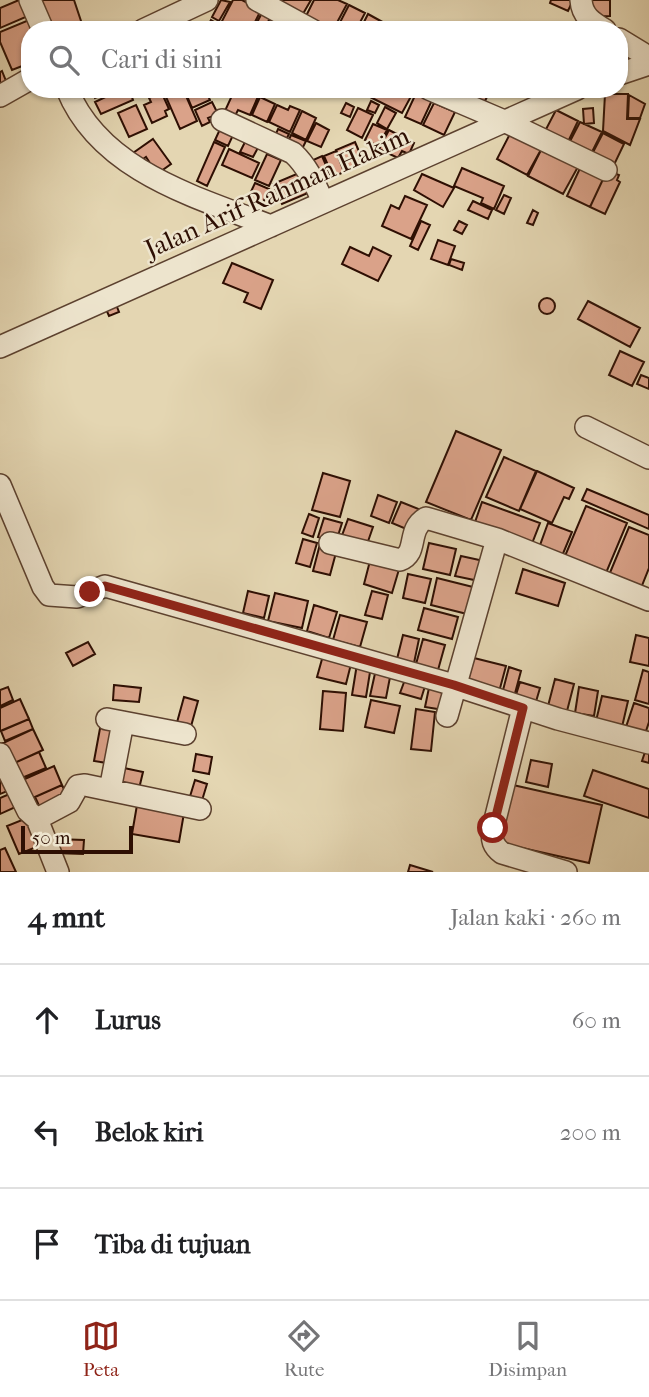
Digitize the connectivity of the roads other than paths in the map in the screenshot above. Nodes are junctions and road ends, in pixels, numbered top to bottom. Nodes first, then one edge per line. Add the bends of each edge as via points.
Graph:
1 (30, 0) edge
2 (207, 0) edge
3 (257, 0) edge
4 (581, 0) edge
5 (39, 21) edge
6 (169, 21) edge
7 (296, 21) edge
8 (592, 21) edge
9 (628, 44) edge
10 (648, 64) edge
11 (628, 71) edge
12 (21, 84) edge
13 (0, 96) edge
14 (71, 98) edge
15 (450, 98) edge
16 (556, 98) edge
17 (222, 120) dead end
18 (504, 121) junction
19 (606, 170) dead end
20 (323, 202) junction
21 (271, 226) junction
22 (0, 347) edge
23 (586, 427) dead end
24 (649, 458) edge
25 (0, 485) edge
26 (497, 539) junction
27 (330, 543) dead end
28 (649, 600) edge
29 (454, 685) junction
30 (523, 708) junction
31 (447, 716) dead end
32 (185, 734) dead end
33 (649, 744) edge
34 (0, 754) edge
35 (110, 790) junction
36 (200, 809) dead end
37 (37, 820) junction
38 (58, 872) edge
39 (566, 872) edge

1 - 5 street
2 - 6 street
3 - 7 street
4 - 8 street
9 - 10 street via 642,53
10 - 11 street
12 - 13 street
14 - 21 street via 103,144 116,154 175,189
15 - 18 street
16 - 18 street, Jalan Arif Rahman Hakim
17 - 20 street via 293,153
18 - 19 street
18 - 20 street, Jalan Arif Rahman Hakim
20 - 21 street, Jalan Arif Rahman Hakim
21 - 22 street, Jalan Arif Rahman Hakim
23 - 24 street
25 - 29 street via 48,595 77,597 105,586
26 - 27 street via 426,518 413,532 411,551 400,560
26 - 28 street
26 - 29 street
29 - 30 street
29 - 31 street
30 - 33 street
30 - 39 street via 492,841 502,853
32 - 35 street via 115,720
34 - 37 street
35 - 36 street
35 - 37 street via 78,786 69,802
37 - 38 street

